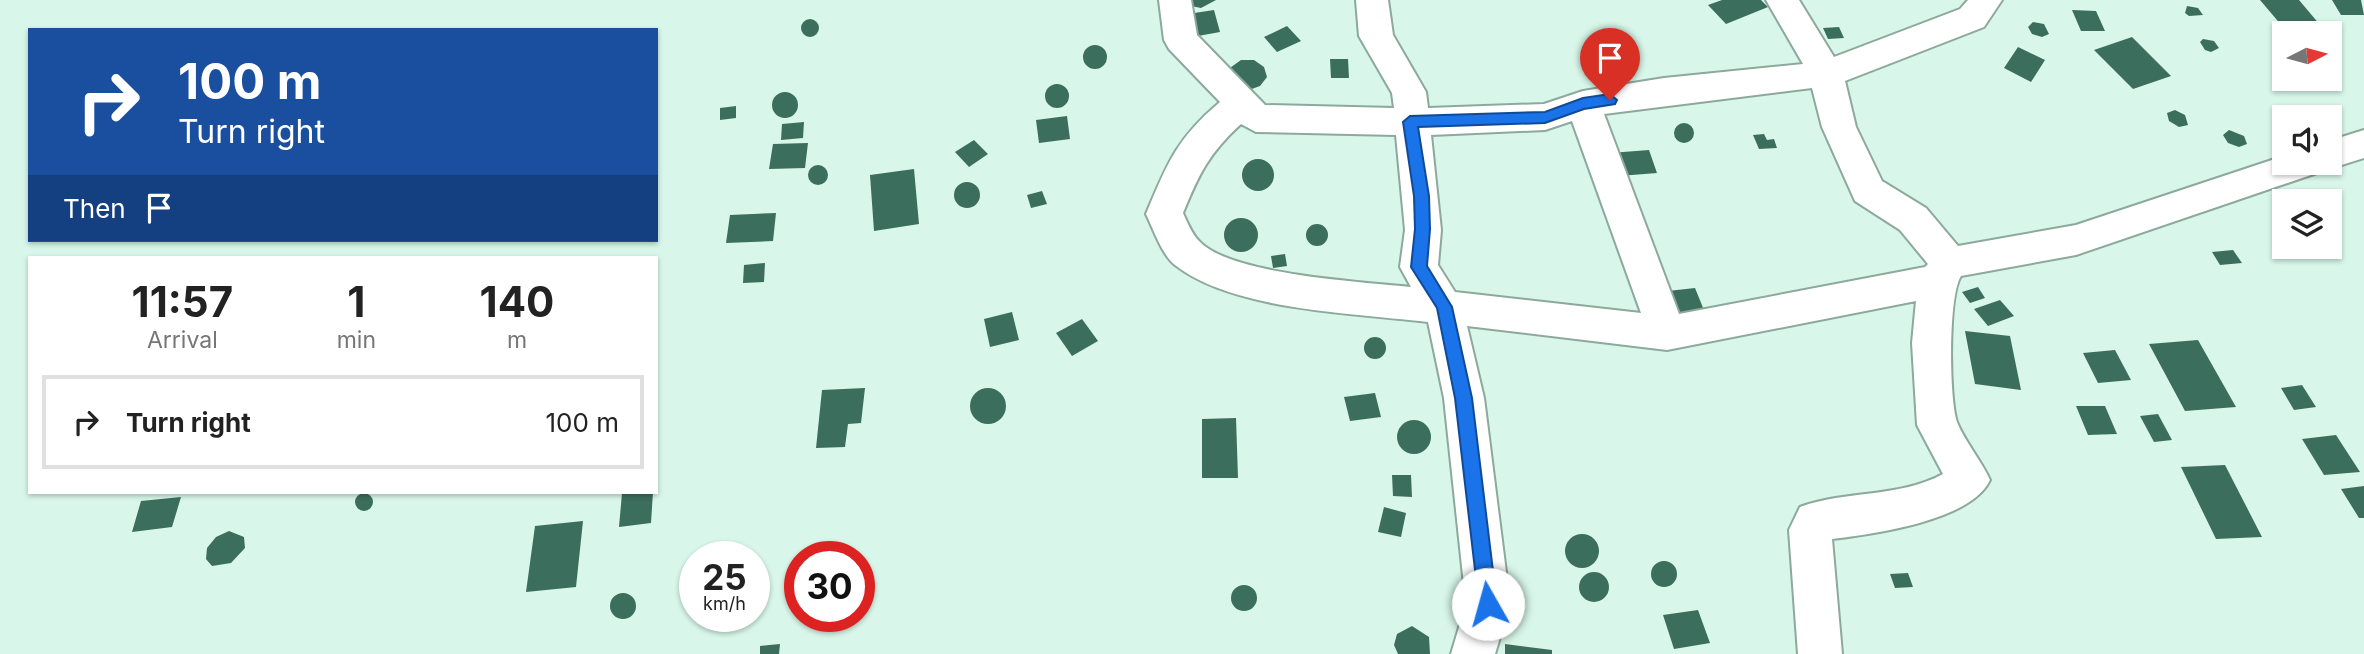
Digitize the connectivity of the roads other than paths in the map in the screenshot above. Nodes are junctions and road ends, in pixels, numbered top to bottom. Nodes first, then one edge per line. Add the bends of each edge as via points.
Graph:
1 (1175, 0) edge
2 (1372, 0) edge
3 (1782, 0) edge
4 (1986, 0) edge
5 (1826, 74) junction
6 (1583, 104) junction
7 (1240, 105) junction
8 (1410, 122) junction
9 (2364, 144) edge
10 (2342, 151) edge
11 (2272, 174) edge
12 (1943, 272) junction
13 (1444, 307) junction
14 (1667, 333) junction
15 (1474, 654) edge
16 (1820, 654) edge

1 - 7 street via 1181,40
2 - 8 street via 1376,36 1409,92
3 - 5 street
4 - 5 street via 1972,18
5 - 6 street
5 - 12 street via 1839,127 1868,191 1913,219
6 - 8 street via 1545,117
6 - 14 street
7 - 8 street via 1256,118
7 - 13 street via 1204,135 1186,162 1164,214 1185,253 1234,278 1294,290
8 - 13 street via 1421,196 1419,267
9 - 10 street
11 - 12 street via 2076,240
12 - 14 street
12 - 16 street via 1931,343 1937,425 1969,480 1954,492 1850,519 1815,521 1810,530
13 - 14 street
13 - 15 street via 1464,398 1488,604

